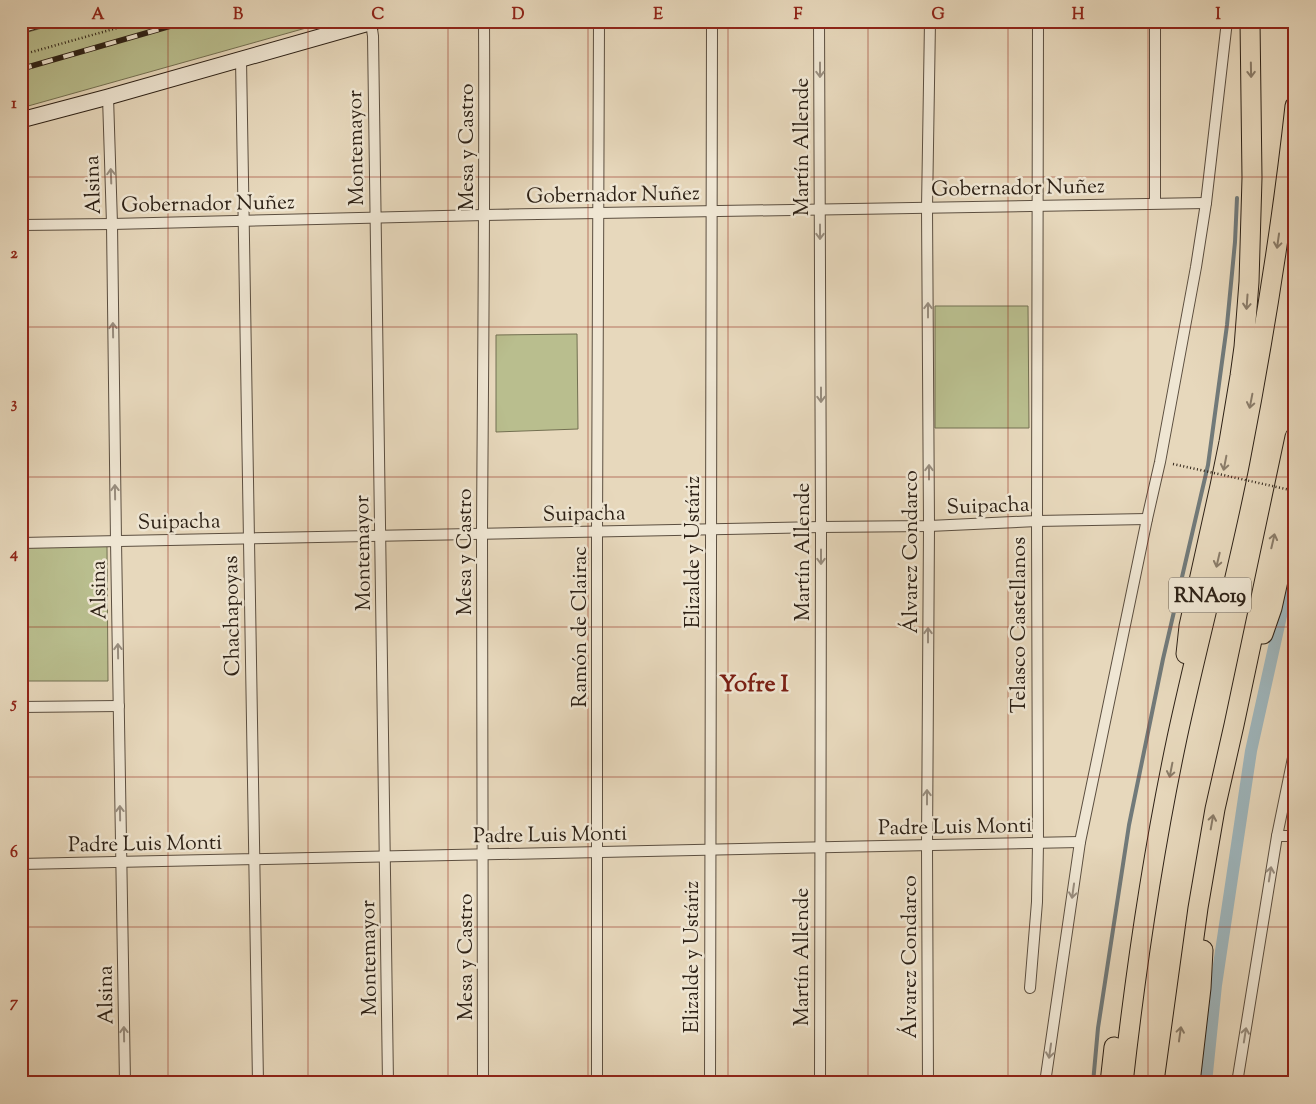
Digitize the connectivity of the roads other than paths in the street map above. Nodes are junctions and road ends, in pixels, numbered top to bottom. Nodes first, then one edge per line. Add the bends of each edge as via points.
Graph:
1 (35, 21) edge
2 (484, 21) edge
3 (599, 21) edge
4 (712, 21) edge
5 (819, 21) edge
6 (930, 21) edge
7 (1038, 21) edge
8 (1155, 21) edge
9 (1227, 21) edge
10 (1250, 21) edge
11 (373, 22) edge
12 (21, 25) edge
13 (241, 59) junction
14 (108, 97) junction
15 (1295, 106) edge
16 (21, 120) edge
17 (1155, 203) junction
18 (1206, 203) junction
19 (1037, 206) junction
20 (927, 208) junction
21 (820, 209) junction
22 (712, 212) junction
23 (598, 214) junction
24 (485, 215) junction
25 (375, 218) junction
26 (243, 221) junction
27 (112, 224) junction
28 (21, 225) edge
29 (1295, 436) edge
30 (1295, 503) edge
31 (1147, 519) junction
32 (1036, 521) junction
33 (929, 526) junction
34 (821, 527) junction
35 (711, 529) junction
36 (597, 532) junction
37 (482, 533) junction
38 (380, 535) junction
39 (248, 538) junction
40 (116, 541) junction
41 (21, 543) edge
42 (118, 706) junction
43 (21, 707) edge
44 (1234, 725) junction
45 (1177, 740) junction
46 (1295, 748) edge
47 (1276, 836) junction
48 (1295, 836) edge
49 (1080, 842) junction
50 (1038, 843) junction
51 (927, 846) junction
52 (820, 847) junction
53 (710, 849) junction
54 (598, 852) junction
55 (484, 854) junction
56 (1206, 855) junction
57 (385, 856) junction
58 (254, 859) junction
59 (121, 862) junction
60 (21, 864) edge
61 (1152, 873) junction
62 (1030, 988) dead end
63 (126, 1083) edge
64 (258, 1083) edge
65 (388, 1083) edge
66 (483, 1083) edge
67 (597, 1083) edge
68 (710, 1083) edge
69 (820, 1083) edge
70 (928, 1083) edge
71 (1045, 1083) edge
72 (1110, 1083) edge
73 (1123, 1083) edge
74 (1174, 1083) edge
75 (1190, 1083) edge
76 (1237, 1083) edge

1 - 12 main road
2 - 24 street, Mesa y Castro
3 - 23 street, Ramón de Clairac
4 - 22 street, Elizalde y Ustáriz
5 -> 21 street, Martín Allende
6 - 20 street, Álvarez Condarco
7 - 19 street, Telasco Castellanos
8 - 17 street
9 - 18 street
10 -> 45 highway via 1252,178 1244,347 1224,468 1189,626
11 - 13 main road
11 - 25 street, Montemayor
13 - 14 main road
13 - 26 street, Chachapoyas
14 - 16 main road
27 -> 14 street, Alsina
15 -> 45 highway, RNA019 via 1257,371
17 - 18 street, Gobernador Nuñez
17 - 19 street, Gobernador Nuñez
18 - 31 street via 1168,422
19 - 20 street, Gobernador Nuñez
19 - 32 street, Telasco Castellanos
20 - 21 street, Gobernador Nuñez
33 -> 20 street, Álvarez Condarco
21 - 22 street, Gobernador Nuñez
21 -> 34 street, Martín Allende
22 - 23 street, Gobernador Nuñez
22 - 35 street, Elizalde y Ustáriz
23 - 24 street, Gobernador Nuñez
23 - 36 street, Ramón de Clairac
24 - 25 street, Gobernador Nuñez
24 - 37 street, Mesa y Castro
25 - 26 street, Gobernador Nuñez
25 - 38 street, Montemayor
26 - 27 street, Gobernador Nuñez
26 - 39 street, Chachapoyas
27 - 28 street, Gobernador Nuñez
40 -> 27 street, Alsina
44 -> 29 highway, RNA019
30 - 44 highway via 1272,608
31 - 32 street, Suipacha
31 - 49 street
32 - 33 street, Suipacha
32 - 50 street, Telasco Castellanos
33 - 34 street, Suipacha
51 -> 33 street, Álvarez Condarco
34 - 35 street, Suipacha
34 -> 52 street, Martín Allende
35 - 36 street, Suipacha
35 - 53 street, Elizalde y Ustáriz
36 - 37 street, Suipacha
36 - 54 street, Ramón de Clairac
37 - 38 street, Suipacha
37 - 55 street, Mesa y Castro
38 - 39 street, Suipacha
38 - 57 street, Montemayor
39 - 40 street, Suipacha
39 - 58 street, Chachapoyas
40 - 41 street, Suipacha
42 -> 40 street, Alsina
42 - 43 street
59 -> 42 street, Alsina
56 -> 44 highway, RNA019
45 -> 61 highway, RNA019
46 - 47 street
47 - 48 street
76 -> 47 street
49 - 50 street, Padre Luis Monti
49 -> 71 street
50 - 51 street, Padre Luis Monti
50 - 62 street, Telasco Castellanos
51 - 52 street, Padre Luis Monti
51 - 70 street, Álvarez Condarco
52 - 53 street, Padre Luis Monti
52 - 69 street, Martín Allende
53 - 54 street, Padre Luis Monti
53 - 68 street, Elizalde y Ustáriz
54 - 55 street, Padre Luis Monti
54 - 67 street, Ramón de Clairac
55 - 57 street, Padre Luis Monti
55 - 66 street, Mesa y Castro
74 -> 56 highway, RNA019
56 - 75 highway via 1201,988
57 - 58 street, Padre Luis Monti
57 - 65 street, Montemayor
58 - 59 street, Padre Luis Monti
58 - 64 street, Chachapoyas
59 - 60 street, Padre Luis Monti
63 -> 59 street, Alsina
61 - 72 highway via 1118,1010
61 - 73 highway, RNA019

